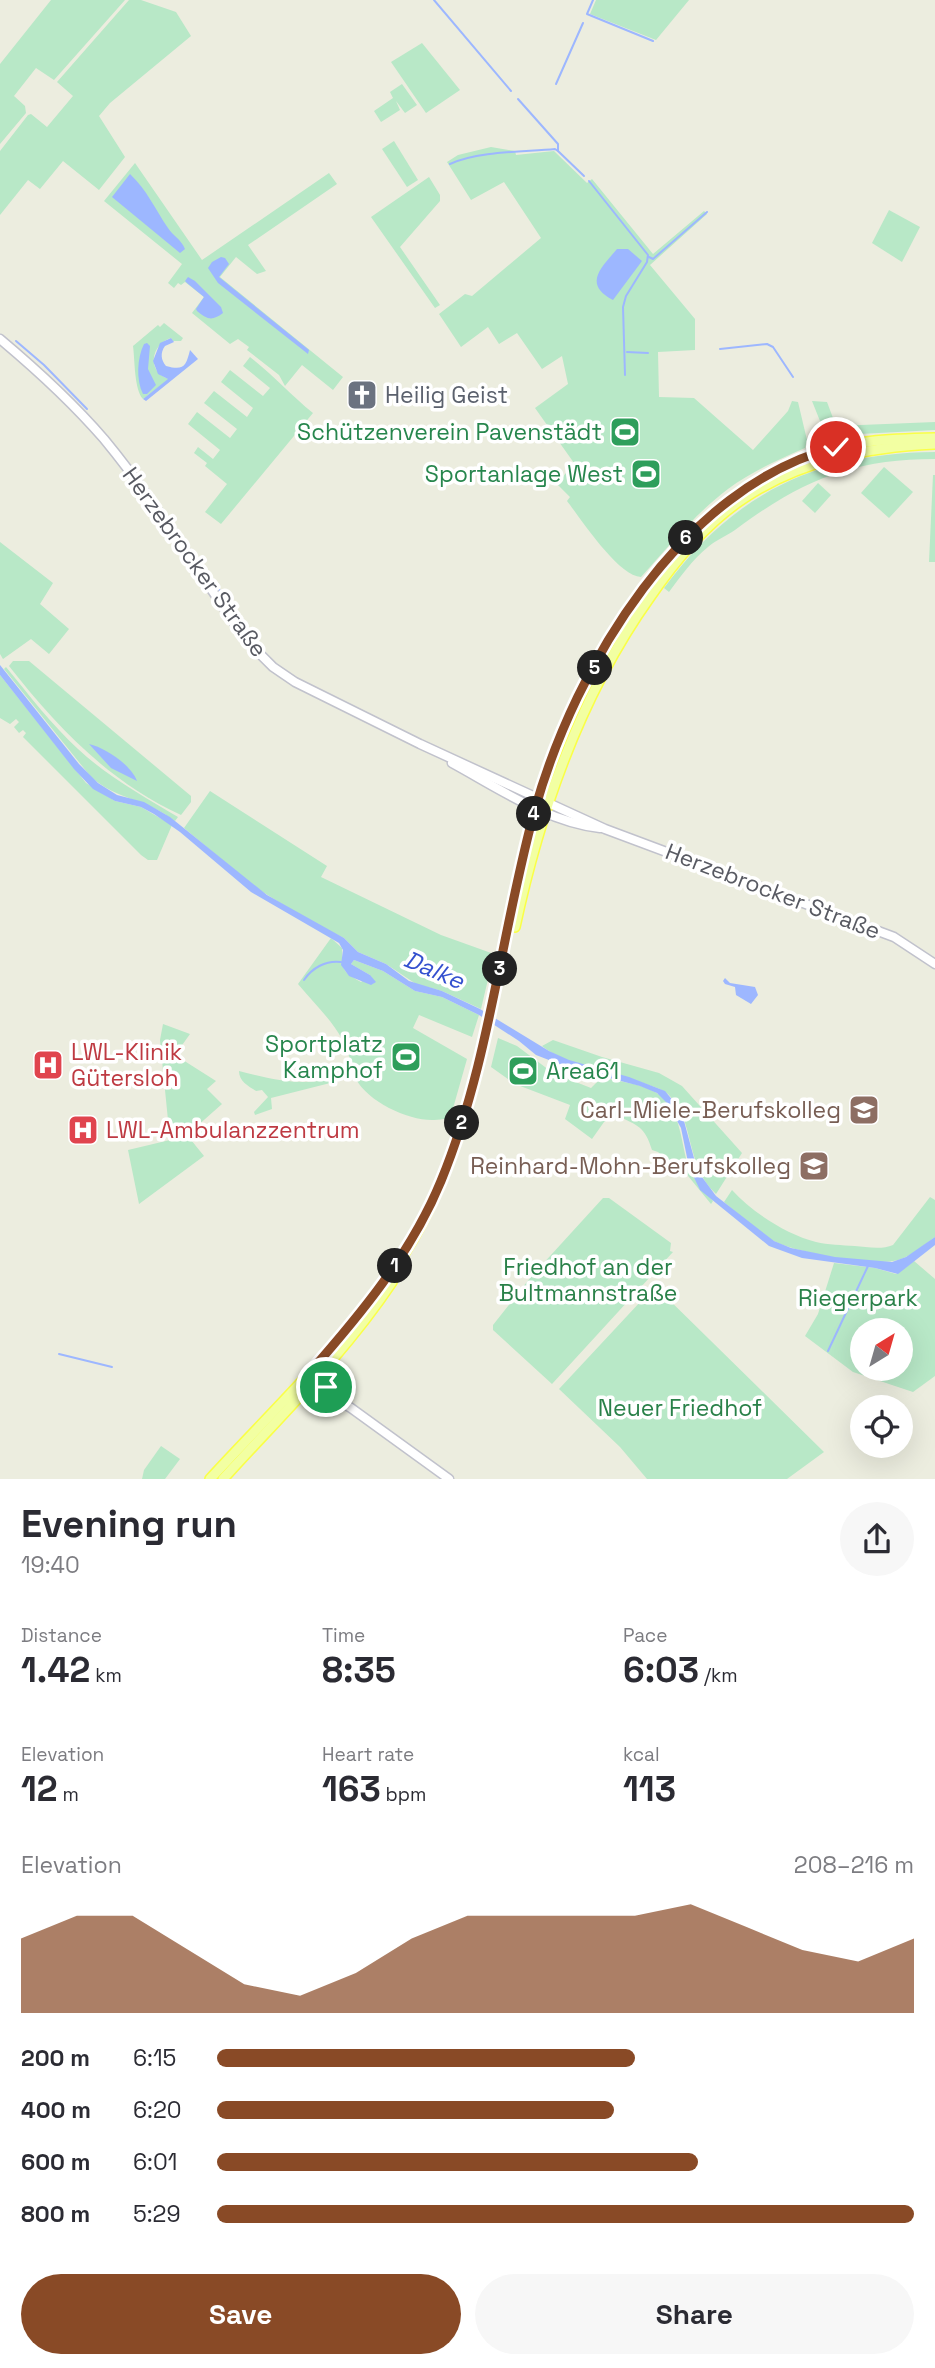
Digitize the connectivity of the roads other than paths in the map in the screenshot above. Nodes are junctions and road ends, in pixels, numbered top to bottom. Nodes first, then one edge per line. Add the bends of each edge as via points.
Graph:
1 (0, 339) edge
2 (935, 438) edge
3 (935, 444) edge
4 (542, 805) junction
5 (935, 964) edge
6 (310, 1379) junction
7 (210, 1479) edge
8 (223, 1479) edge
9 (449, 1479) edge

1 - 4 main road, Herzebrocker Straße via 57,389 104,440 263,658 295,682
2 - 4 main road via 861,443 816,453 775,470 732,497 694,530 650,580 612,636 563,733
3 - 4 main road via 825,460 788,474 737,503 699,535 640,610 610,659
4 - 5 main road, Herzebrocker Straße via 588,826 894,937
4 - 6 main road via 464,1133 433,1213 367,1317
6 - 7 main road
6 - 8 main road
6 - 9 main road

